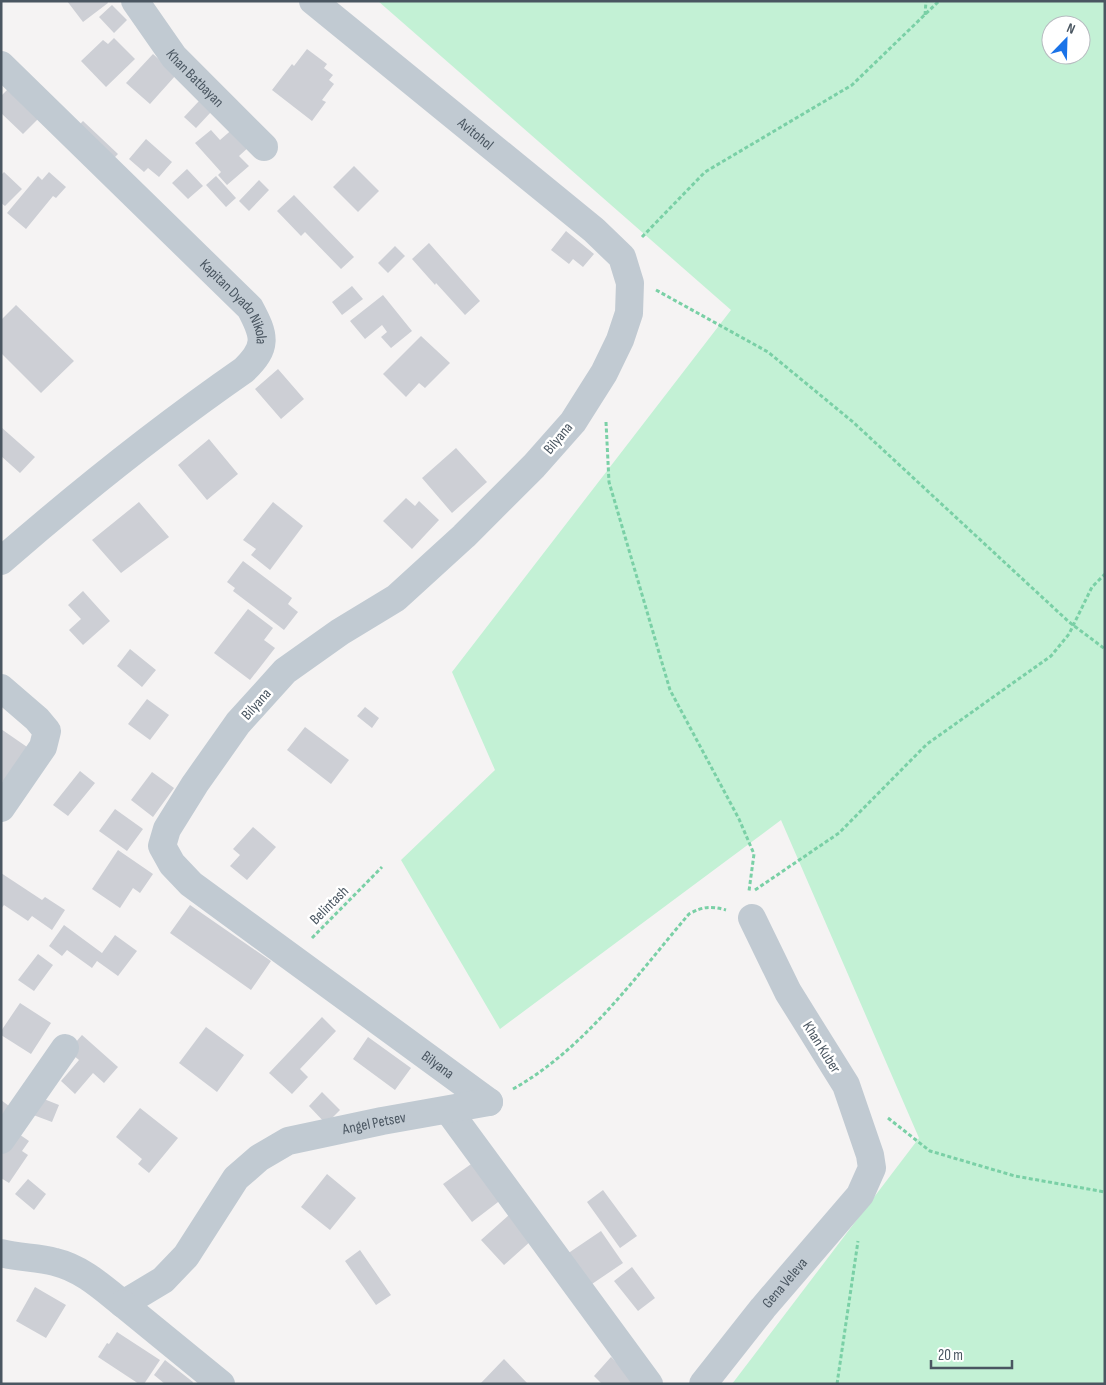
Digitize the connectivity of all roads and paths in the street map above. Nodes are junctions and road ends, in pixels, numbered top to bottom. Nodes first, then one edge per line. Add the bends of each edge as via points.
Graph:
1 (135, 1) edge
2 (313, 1) edge
3 (926, 1) edge
4 (939, 1) edge
5 (925, 15) junction
6 (1, 65) edge
7 (264, 147) dead end
8 (624, 266) junction
9 (604, 373) junction
10 (1, 561) edge
11 (1105, 574) edge
12 (1073, 625) junction
13 (1105, 649) edge
14 (1, 688) edge
15 (1, 808) edge
16 (382, 867) dead end
17 (752, 918) joint
18 (292, 958) junction
19 (65, 1048) dead end
20 (489, 1102) junction
21 (448, 1110) junction
22 (884, 1115) dead end
23 (1, 1140) edge
24 (867, 1182) joint
25 (1105, 1192) edge
26 (858, 1239) dead end
27 (1, 1253) edge
28 (123, 1304) junction
29 (221, 1384) edge
30 (649, 1384) edge
31 (703, 1384) edge
32 (837, 1384) edge

1 - 7 street, Khan Batbayan via 174,57
2 - 8 street, Avitohol via 594,230
3 - 5 path
4 - 5 path
5 - 8 path via 852,85 705,172
6 - 10 street, Kapitan Dyado Nikola via 250,308 260,326 262,343 256,358 244,370 142,444
8 - 9 street, Bilyana via 630,283 629,313
8 - 12 path via 768,352 853,422
9 - 12 path via 609,482 670,690 739,819 754,854 749,894 839,833 927,744 1051,656
9 - 18 street, Bilyana via 572,422 534,466 464,536 396,598 285,671 238,723 167,829 162,846 172,864 191,884
11 - 12 path via 1092,587
12 - 13 path
14 - 15 street via 47,732 43,747
16 - 18 path, Belintash
17 - 20 path via 712,906 689,914 593,1027 525,1082
17 - 24 street, Khan Kuber via 788,992 846,1085 870,1155 872,1168
18 - 20 street, Bilyana
19 - 23 street
20 - 21 street, Angel Petsev
21 - 28 street, Angel Petsev via 288,1141 259,1158 236,1178 186,1256 163,1280
21 - 30 street
22 - 25 path via 930,1151 1015,1176
24 - 31 street, Gena Veleva via 860,1195
26 - 32 path
27 - 28 street via 55,1262 84,1274
28 - 29 street

